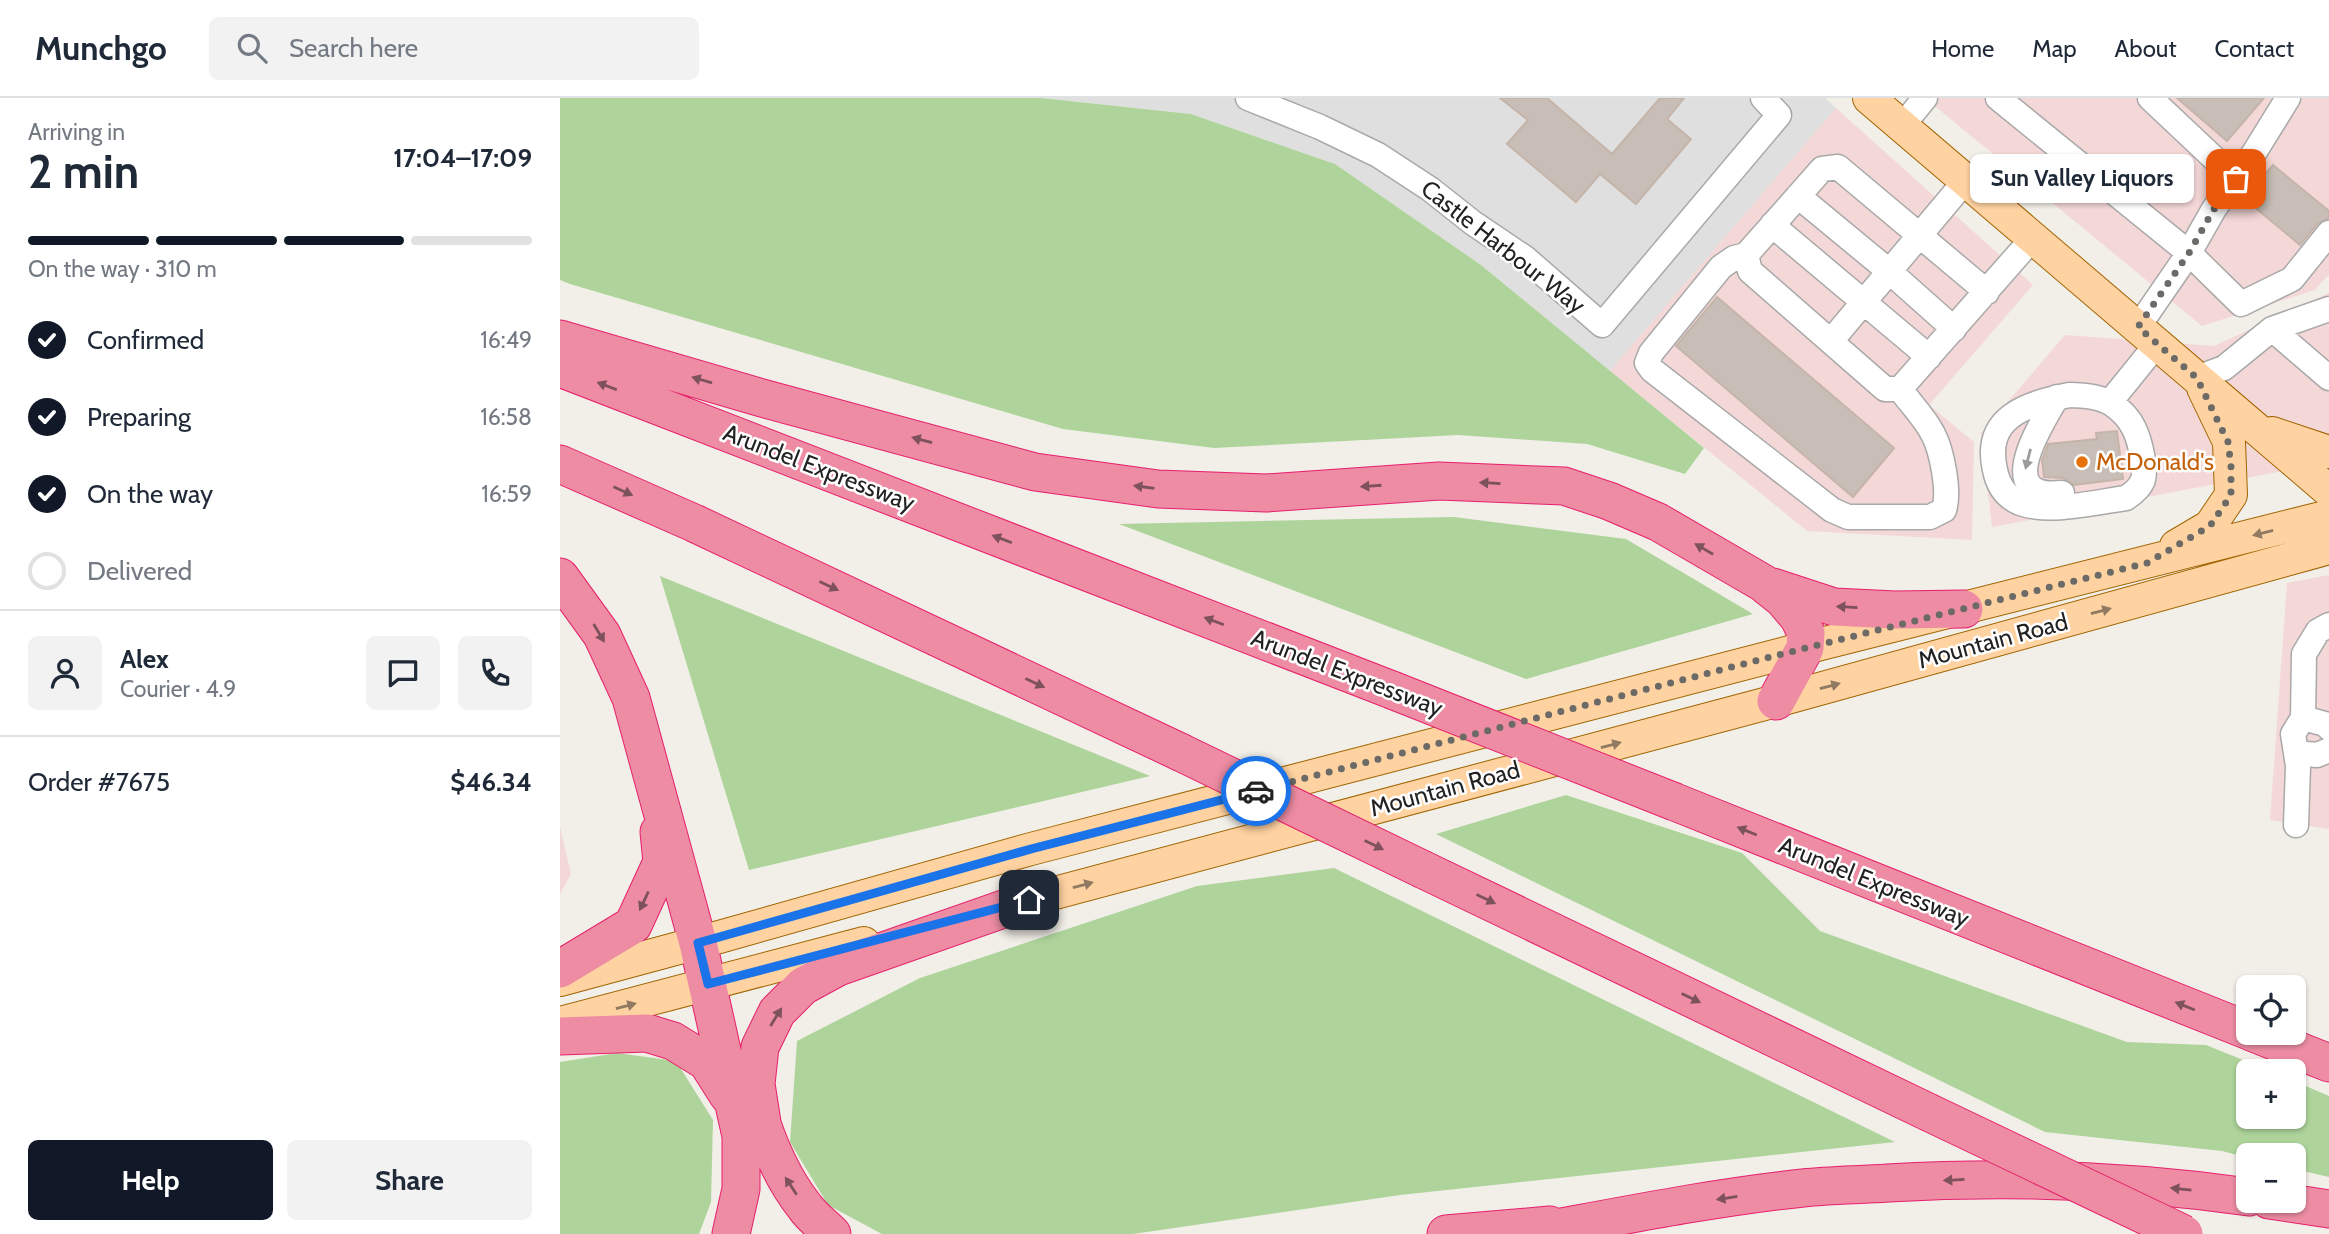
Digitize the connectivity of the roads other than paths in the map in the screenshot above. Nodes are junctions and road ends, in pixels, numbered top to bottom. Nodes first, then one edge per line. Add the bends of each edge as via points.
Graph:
1 (1248, 98) edge
2 (1763, 98) edge
3 (1869, 98) edge
4 (1925, 98) edge
5 (1997, 98) edge
6 (2150, 98) edge
7 (2288, 98) edge
8 (1902, 126) junction
9 (2236, 179) junction
10 (1966, 180) junction
11 (1798, 196) junction
12 (1772, 225) junction
13 (2329, 233) edge
14 (1920, 235) junction
15 (2033, 238) junction
16 (2189, 253) junction
17 (1746, 255) junction
18 (1889, 272) junction
19 (1987, 292) junction
20 (1864, 302) junction
21 (2329, 309) edge
22 (1954, 329) junction
23 (2272, 329) junction
24 (2148, 335) junction
25 (560, 339) edge
26 (1831, 341) junction
27 (1929, 357) junction
28 (560, 368) edge
29 (2197, 378) junction
30 (2329, 378) edge
31 (1900, 389) junction
32 (2057, 397) junction
33 (2110, 402) junction
34 (2257, 429) junction
35 (2329, 452) edge
36 (560, 464) edge
37 (2329, 491) edge
38 (2127, 497) junction
39 (2329, 516) edge
40 (2329, 548) edge
41 (2147, 563) junction
42 (560, 577) edge
43 (1763, 583) junction
44 (1964, 609) junction
45 (2329, 625) edge
46 (1805, 648) junction
47 (1776, 701) junction
48 (2303, 718) junction
49 (2329, 728) edge
50 (2329, 750) edge
51 (2296, 753) junction
52 (651, 764) junction
53 (2296, 825) dead end
54 (1029, 900) junction
55 (705, 941) junction
56 (560, 969) edge
57 (560, 980) edge
58 (715, 982) junction
59 (560, 1023) edge
60 (2236, 1026) edge
61 (560, 1036) edge
62 (2283, 1045) edge
63 (2329, 1063) edge
64 (752, 1133) junction
65 (2236, 1196) edge
66 (2306, 1206) edge
67 (2329, 1209) edge
68 (1596, 1221) junction
69 (731, 1234) edge
70 (832, 1234) edge
71 (1446, 1234) edge
72 (1524, 1234) edge
73 (2184, 1234) edge

1 - 2 street, Castle Harbour Way via 1378,155 1525,258 1602,325 1779,115
3 - 8 main road
4 - 8 street
5 - 16 street
6 - 9 street
7 - 9 street
8 - 10 main road
9 - 16 street
10 - 14 street
10 - 15 main road
11 - 12 street
11 - 14 street via 1822,169 1838,167
11 - 18 street
12 - 17 street
12 - 20 street
13 - 16 street via 2292,279 2241,304
14 - 18 street
14 - 19 street
15 - 19 street
15 - 24 main road
16 - 24 street
17 - 26 street via 1751,271
17 - 31 street via 1721,267 1651,353 1647,363 1652,370 1832,510 1848,517 1930,517 1944,510 1947,500 1933,433
18 - 20 street
18 - 22 street
19 - 22 street
20 - 26 street
20 - 27 street
21 - 23 street
22 - 27 street
23 - 29 street via 2224,368
23 - 30 street
24 - 29 main road
24 - 33 street
43 -> 25 highway via 1658,522 1564,486 1439,481 1266,493 1158,489 1035,472
26 - 31 street via 1885,389
27 - 31 street
60 -> 28 highway, Arundel Expressway, bridge via 1675,802
29 - 34 main road
29 - 41 main road via 2228,442 2231,495 2210,526
32 - 33 street via 2085,395
32 -> 38 street via 2027,457 2025,480 2046,495 2099,489
32 - 38 street via 2010,415 1997,434 1992,454 2004,493 2021,503 2053,508
33 - 38 street via 2127,416 2139,435 2142,482
34 - 35 main road
34 - 37 main road
36 -> 73 highway, bridge via 1180,752
39 -> 41 main road, Mountain Road
47 -> 40 main road, Mountain Road
41 - 44 main road, Mountain Road
42 -> 52 highway via 602,635 631,698
44 -> 43 highway via 1834,607
43 - 46 highway via 1799,618 1806,633
44 - 46 main road, Mountain Road
45 - 48 street via 2318,631 2304,654
46 - 47 highway
46 - 55 main road, Mountain Road via 1031,849
54 -> 47 main road, Mountain Road
48 - 49 street
48 - 51 street via 2292,734
50 - 51 street via 2317,755
51 - 53 street
52 - 55 highway
52 -> 56 highway via 662,862 632,925
54 - 58 main road, Mountain Road
64 -> 54 highway via 760,1047 777,1012 803,986 838,967
55 - 57 main road, Mountain Road
55 - 58 highway
59 -> 58 main road, Mountain Road
58 - 64 highway
61 - 64 highway via 647,1033 674,1041 707,1062
62 - 63 highway, Arundel Expressway
64 - 69 highway
70 -> 64 highway via 805,1208
65 -> 68 highway via 2103,1181 1986,1178 1804,1188
66 - 67 highway
68 - 71 highway
68 - 72 highway

